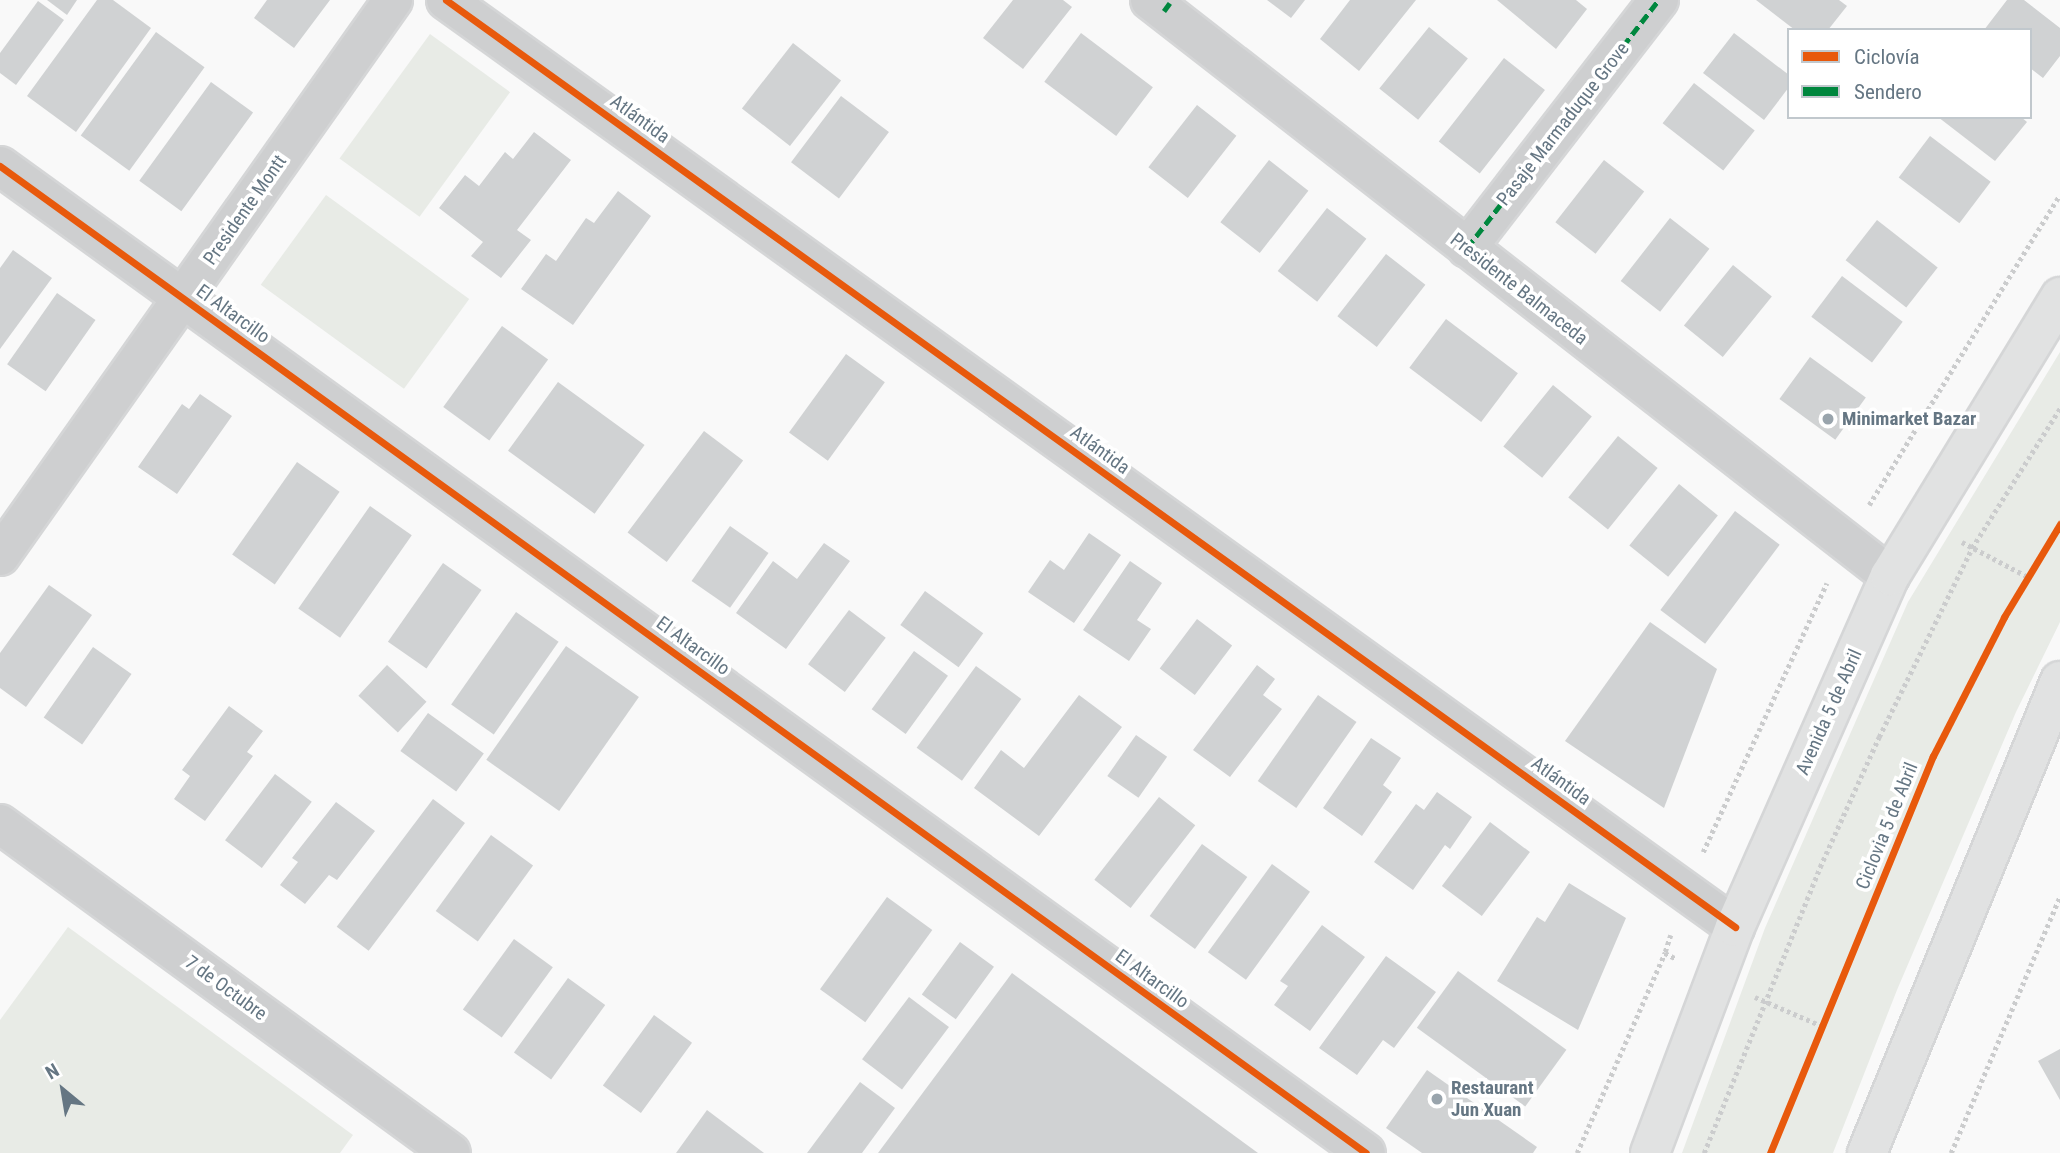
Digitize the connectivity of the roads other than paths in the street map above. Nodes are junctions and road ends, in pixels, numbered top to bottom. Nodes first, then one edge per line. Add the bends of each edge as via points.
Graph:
1 (393, 0) edge
2 (446, 0) edge
3 (1659, 0) edge
4 (1162, 4) edge
5 (0, 166) edge
6 (1467, 248) junction
7 (183, 297) junction
8 (2060, 297) edge
9 (0, 556) edge
10 (1889, 576) junction
11 (2060, 681) edge
12 (0, 824) edge
13 (1735, 927) junction
14 (451, 1153) edge
15 (1366, 1153) edge
16 (1650, 1153) edge
17 (1867, 1153) edge

1 - 7 street, Presidente Montt
2 - 13 street, Atlántida
3 - 6 street, Pasaje Marmaduque Grove
4 - 6 street, Presidente Balmaceda
5 - 7 street, El Altarcillo
6 - 10 street, Presidente Balmaceda
7 - 9 street, Presidente Montt
7 - 15 street, El Altarcillo
8 - 10 main road, Avenida 5 de Abril
10 - 13 main road, Avenida 5 de Abril
11 - 17 main road
12 - 14 street, 7 de Octubre
13 - 16 main road, Avenida 5 de Abril

